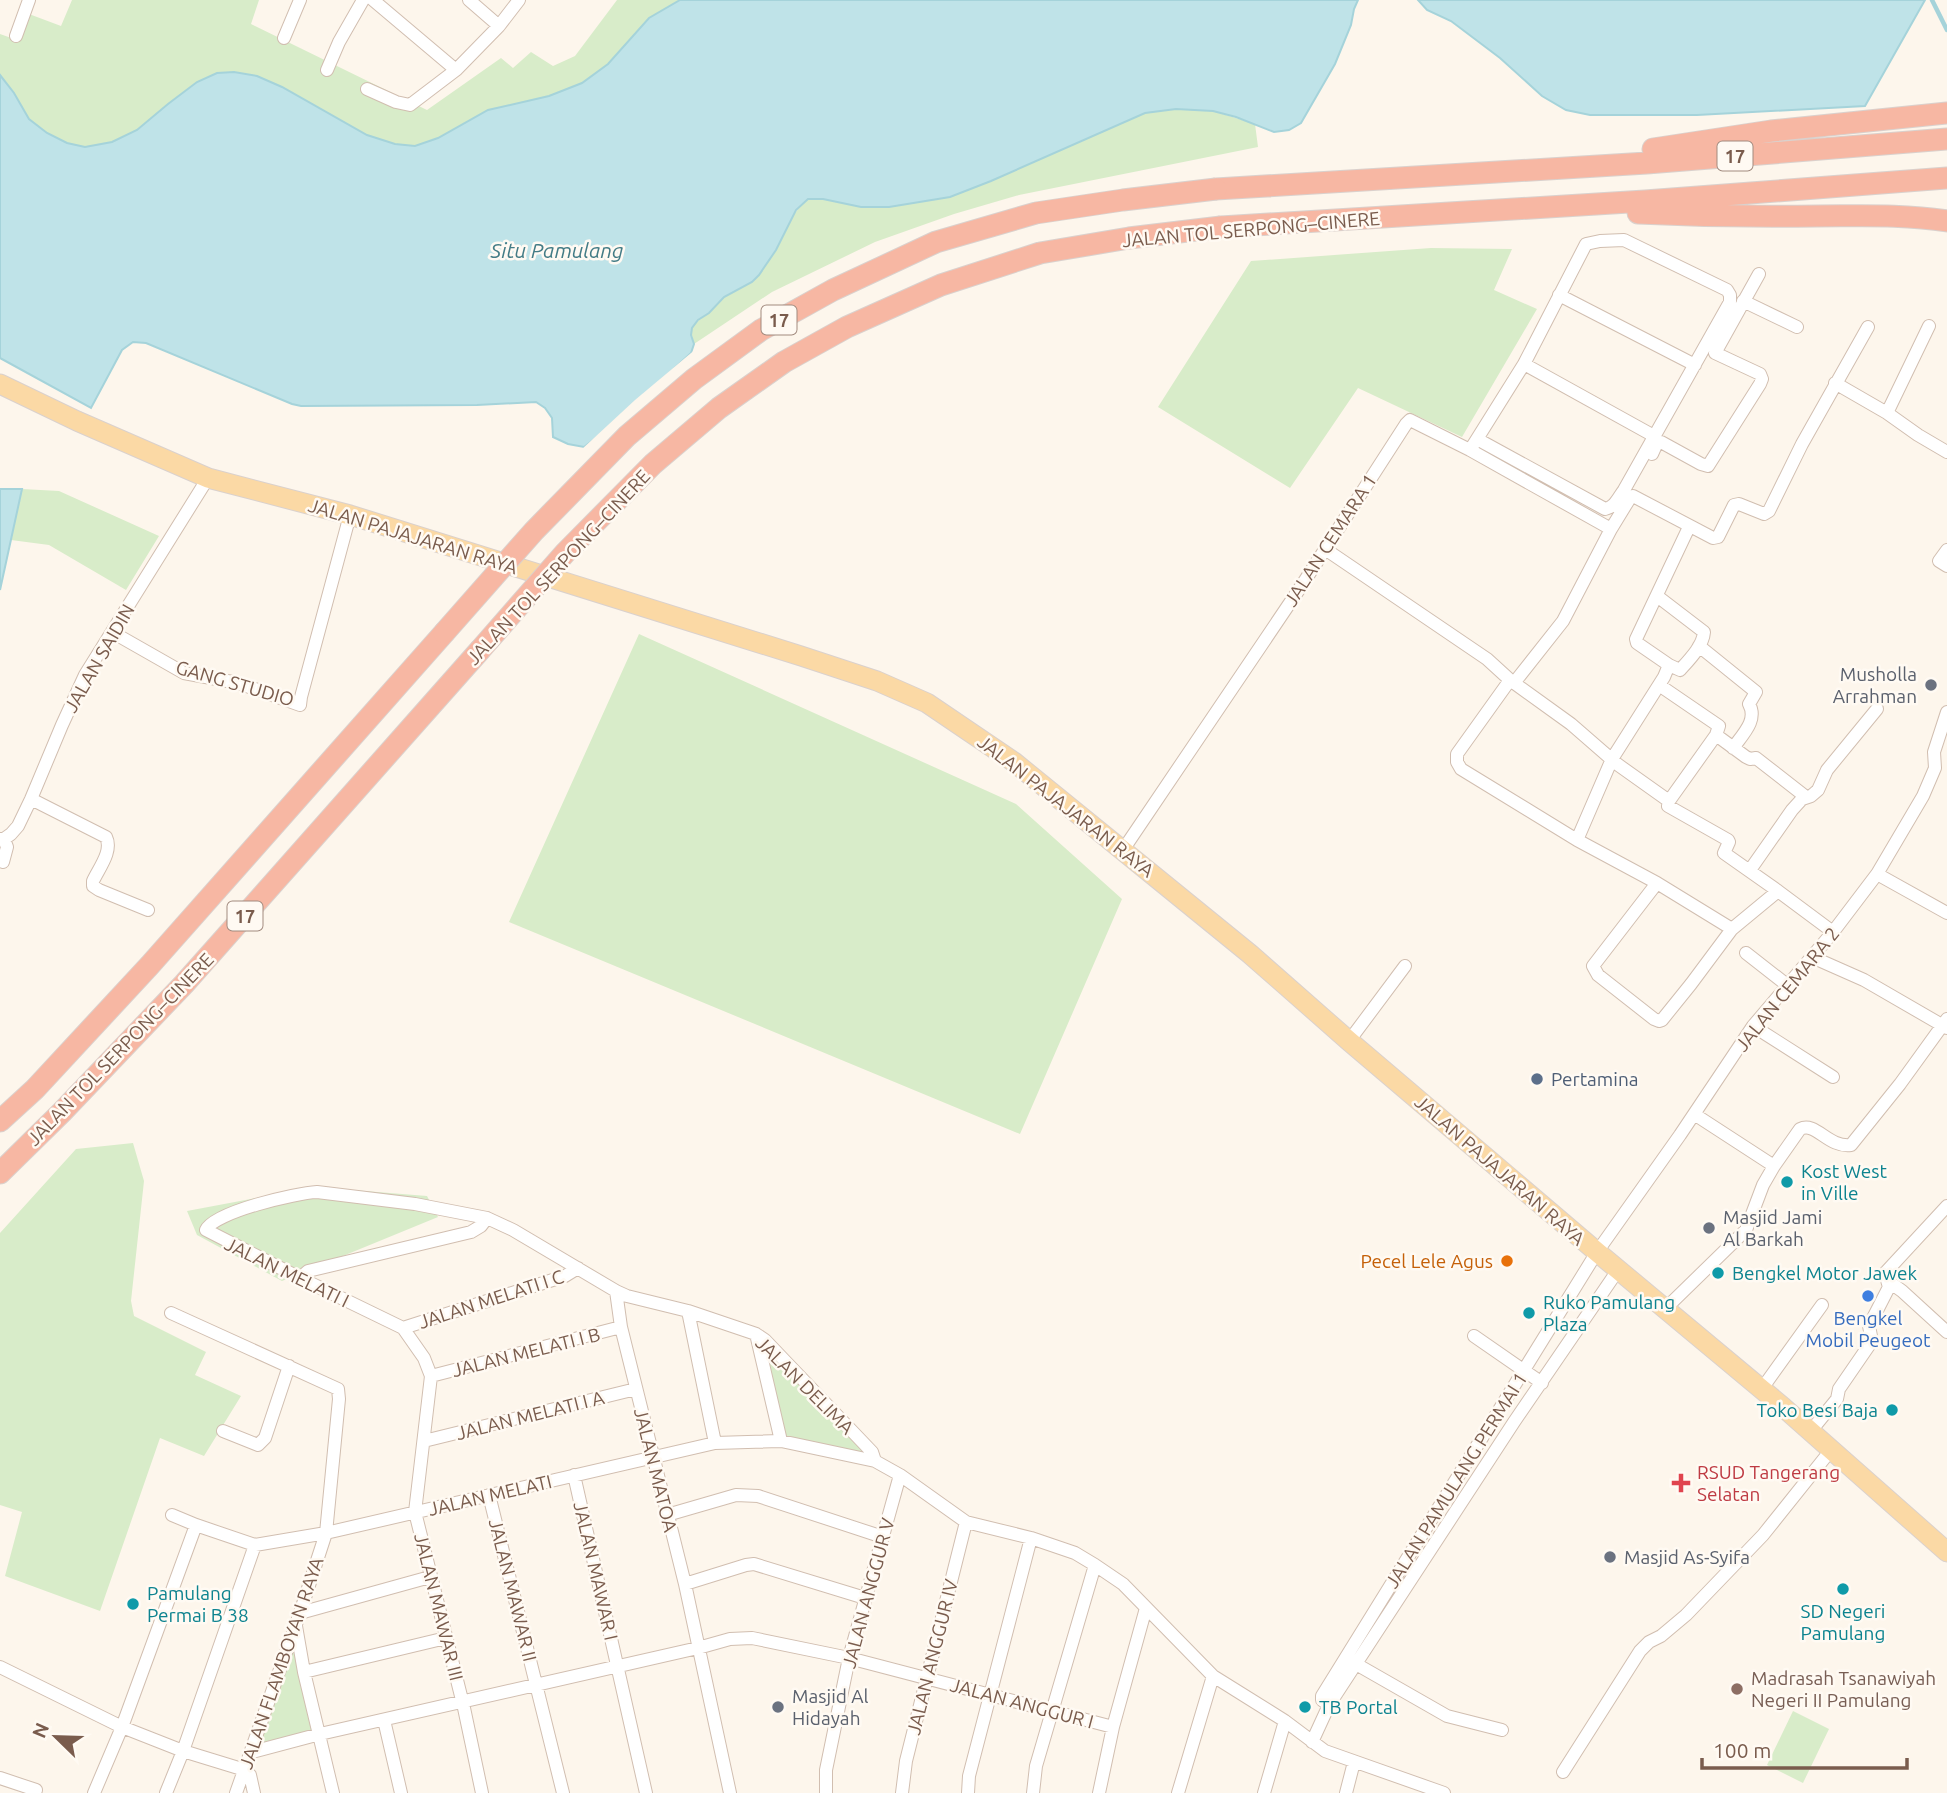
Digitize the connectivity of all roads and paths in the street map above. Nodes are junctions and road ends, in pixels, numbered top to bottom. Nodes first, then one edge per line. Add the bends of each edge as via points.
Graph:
1 (29, 0) edge
2 (300, 0) edge
3 (363, 0) edge
4 (373, 0) edge
5 (469, 0) edge
6 (519, 0) edge
7 (499, 26) junction
8 (16, 36) dead end
9 (284, 38) dead end
10 (327, 70) dead end
11 (456, 70) junction
12 (367, 89) dead end
13 (1947, 113) edge
14 (1947, 139) edge
15 (1523, 170) junction
16 (1947, 178) edge
17 (1534, 208) junction
18 (1947, 220) edge
19 (1759, 274) dead end
20 (1559, 295) junction
21 (1743, 301) junction
22 (1929, 326) dead end
23 (1797, 327) dead end
24 (1868, 327) dead end
25 (1524, 364) junction
26 (1695, 365) junction
27 (1835, 383) junction
28 (0, 384) edge
29 (1887, 413) junction
30 (1654, 436) junction
31 (1474, 445) junction
32 (1947, 453) edge
33 (208, 478) junction
34 (1630, 498) junction
35 (350, 515) junction
36 (1689, 527) junction
37 (1611, 529) junction
38 (1325, 549) junction
39 (1947, 550) edge
40 (1947, 566) edge
41 (1657, 596) junction
42 (112, 632) junction
43 (1699, 646) junction
44 (1669, 665) junction
45 (1512, 681) junction
46 (1659, 685) junction
47 (1877, 709) dead end
48 (1947, 712) edge
49 (1716, 735) junction
50 (1733, 748) junction
51 (1612, 759) junction
52 (1806, 797) junction
53 (31, 799) junction
54 (1669, 801) junction
55 (2, 839) edge
56 (1577, 840) junction
57 (1123, 850) junction
58 (3, 862) dead end
59 (1750, 870) junction
60 (1877, 874) junction
61 (1657, 883) junction
62 (1778, 891) junction
63 (148, 910) dead end
64 (1947, 913) edge
65 (1732, 929) junction
66 (1833, 932) junction
67 (1746, 953) dead end
68 (1812, 957) junction
69 (1405, 966) dead end
70 (1787, 985) junction
71 (1946, 1024) edge
72 (1753, 1026) junction
73 (1349, 1041) junction
74 (1833, 1077) dead end
75 (1694, 1114) junction
76 (0, 1121) edge
77 (1774, 1166) junction
78 (0, 1173) edge
79 (1947, 1206) edge
80 (487, 1218) junction
81 (1597, 1252) junction
82 (578, 1268) junction
83 (1618, 1270) junction
84 (300, 1278) junction
85 (1888, 1281) junction
86 (615, 1291) junction
87 (1822, 1305) dead end
88 (1665, 1309) junction
89 (688, 1311) junction
90 (172, 1313) dead end
91 (621, 1327) junction
92 (403, 1328) junction
93 (1947, 1332) edge
94 (756, 1334) junction
95 (1474, 1336) dead end
96 (289, 1366) junction
97 (1523, 1371) junction
98 (431, 1376) junction
99 (1542, 1383) junction
100 (636, 1389) junction
101 (1761, 1390) junction
102 (223, 1431) dead end
103 (1810, 1432) junction
104 (424, 1441) junction
105 (781, 1441) junction
106 (715, 1443) junction
107 (1832, 1450) junction
108 (654, 1457) junction
109 (875, 1461) junction
110 (574, 1475) junction
111 (900, 1475) junction
112 (489, 1495) junction
113 (1441, 1504) junction
114 (415, 1512) junction
115 (1455, 1512) junction
116 (172, 1515) dead end
117 (667, 1515) junction
118 (966, 1522) junction
119 (196, 1525) junction
120 (326, 1533) junction
121 (883, 1537) junction
122 (1031, 1538) junction
123 (255, 1545) junction
124 (1947, 1552) edge
125 (1408, 1557) junction
126 (1421, 1564) junction
127 (1095, 1565) junction
128 (430, 1577) junction
129 (685, 1584) junction
130 (865, 1598) junction
131 (1146, 1608) junction
132 (298, 1620) junction
133 (446, 1638) junction
134 (698, 1648) junction
135 (849, 1658) junction
136 (1356, 1664) junction
137 (0, 1667) edge
138 (618, 1667) junction
139 (304, 1672) junction
140 (1213, 1676) junction
141 (928, 1679) junction
142 (537, 1685) junction
143 (991, 1695) junction
144 (463, 1701) junction
145 (1329, 1705) junction
146 (1052, 1712) junction
147 (384, 1720) junction
148 (1285, 1721) junction
149 (122, 1727) junction
150 (1114, 1727) junction
151 (1502, 1730) dead end
152 (320, 1734) junction
153 (1312, 1742) junction
154 (183, 1751) junction
155 (252, 1752) junction
156 (1354, 1762) junction
157 (245, 1770) junction
158 (1563, 1772) dead end
159 (0, 1778) edge
160 (36, 1790) dead end
161 (1427, 1790) edge
162 (94, 1793) edge
163 (166, 1793) edge
164 (236, 1793) edge
165 (254, 1793) edge
166 (333, 1793) edge
167 (401, 1793) edge
168 (482, 1793) edge
169 (563, 1793) edge
170 (646, 1793) edge
171 (730, 1793) edge
172 (825, 1793) edge
173 (902, 1793) edge
174 (968, 1793) edge
175 (1033, 1793) edge
176 (1099, 1793) edge
177 (1178, 1793) edge
178 (1264, 1793) edge
179 (1346, 1793) edge
180 (1444, 1793) edge

1 - 8 street
2 - 9 street
3 - 10 street
4 - 11 street
5 - 7 street
6 - 7 street
7 - 11 street
11 - 12 street via 410,105
13 - 15 highway via 1771,131
14 - 15 highway, JALAN TOL SERPONG–CINERE / 17
15 - 76 highway, JALAN TOL SERPONG–CINERE / 17, bridge via 1216,189 1036,213 936,242 761,330 627,436 534,531 150,964 36,1089
16 - 17 highway, JALAN TOL SERPONG–CINERE / 17
17 - 18 highway via 1711,217
17 - 78 highway, JALAN TOL SERPONG–CINERE / 17, bridge via 1221,227 1040,253 941,285 847,327 784,362 719,408 653,464 565,553 184,984
19 - 21 street
20 - 25 street
20 - 26 street
20 - 26 street via 1586,244 1624,240 1727,290 1730,302
21 - 23 street
21 - 34 street via 1715,353 1760,374 1760,384 1708,466 1657,443
22 - 29 street
24 - 27 street
25 - 30 street
25 - 31 street
26 - 30 street
27 - 29 street
27 - 36 street via 1767,513 1734,505 1716,538
28 - 33 main road, JALAN PAJAJARAN RAYA
29 - 32 street
30 - 31 street via 1614,506 1605,509
31 - 37 street, JALAN CEMARA 1
31 - 38 street, JALAN CEMARA 1 via 1410,420
33 - 35 main road, JALAN PAJAJARAN RAYA
33 - 42 street, JALAN SAIDIN
34 - 36 street
34 - 37 street
35 - 42 street, GANG STUDIO via 300,705 238,683 184,673
35 - 57 main road, JALAN PAJAJARAN RAYA via 877,681 927,703 969,731
36 - 41 street
37 - 45 street via 1563,621
38 - 45 street
38 - 57 street, JALAN CEMARA 1
39 - 40 street via 1939,561
41 - 43 street via 1704,632
41 - 44 street via 1636,641
42 - 53 street, JALAN SAIDIN via 85,675
43 - 44 street via 1680,670
43 - 50 street via 1756,692 1749,704 1752,721
44 - 46 street
45 - 51 street
45 - 56 street via 1457,754 1458,766
46 - 49 street via 1719,726
46 - 51 street
47 - 52 street via 1827,770 1818,790
48 - 60 street, JALAN CEMARA 2 via 1934,752 1935,768 1923,796
49 - 50 street
49 - 54 street
50 - 52 street via 1762,762
51 - 54 street
51 - 56 street
52 - 59 street
53 - 55 street, JALAN SAIDIN via 18,825
53 - 63 street via 106,836 109,846 93,886
54 - 59 street via 1668,806 1729,841 1723,853
55 - 58 street via 7,847
56 - 61 street
57 - 73 main road, JALAN PAJAJARAN RAYA
59 - 62 street
60 - 64 street
60 - 66 street, JALAN CEMARA 2
61 - 65 street
61 - 65 street via 1593,966 1598,975 1654,1019 1662,1020
62 - 65 street
62 - 66 street
66 - 68 street, JALAN CEMARA 2
67 - 70 street
68 - 70 street, JALAN CEMARA 2
68 - 71 street
69 - 73 street
70 - 72 street, JALAN CEMARA 2
71 - 77 street via 1851,1145 1836,1144 1805,1126
72 - 74 street
72 - 75 street, JALAN CEMARA 2
73 - 81 main road, JALAN PAJAJARAN RAYA
75 - 77 street
75 - 81 street, JALAN CEMARA 2
77 - 88 street via 1746,1230
79 - 85 street via 1885,1273
80 - 82 street, JALAN MELATI I
80 - 84 street via 471,1232 308,1271
80 - 84 street, JALAN MELATI I via 310,1192 233,1212 207,1227 208,1233
81 - 83 main road, JALAN PAJAJARAN RAYA
81 - 97 street, JALAN PAMULANG PERMAI 1
82 - 86 street, JALAN MELATI I
82 - 92 street, JALAN MELATI I C
83 - 88 main road, JALAN PAJAJARAN RAYA
83 - 99 street
84 - 92 street, JALAN MELATI I
85 - 93 street
85 - 103 street via 1869,1326 1872,1341 1839,1388 1838,1399
86 - 89 street, JALAN DELIMA
86 - 91 street, JALAN MATOA
87 - 101 street
88 - 101 main road, JALAN PAJAJARAN RAYA
89 - 94 street, JALAN DELIMA
89 - 106 street
90 - 96 street
91 - 98 street, JALAN MELATI I B
91 - 100 street, JALAN MATOA
92 - 98 street, JALAN MELATI I
94 - 105 street
94 - 109 street, JALAN DELIMA via 872,1452
95 - 97 street
96 - 102 street via 265,1438 258,1445
96 - 120 street, JALAN FLAMBOYAN RAYA via 338,1390 340,1399
97 - 99 street
97 - 113 street, JALAN PAMULANG PERMAI 1
98 - 104 street
99 - 115 street
100 - 104 street, JALAN MELATI I A
100 - 108 street, JALAN MATOA
101 - 103 main road, JALAN PAJAJARAN RAYA
103 - 107 main road, JALAN PAJAJARAN RAYA
104 - 114 street
105 - 106 street, JALAN MELATI
105 - 109 street, JALAN MELATI
106 - 108 street, JALAN MELATI
107 - 124 main road, JALAN PAJAJARAN RAYA
107 - 158 street via 1763,1535 1686,1615 1640,1651
108 - 110 street, JALAN MELATI
108 - 117 street, JALAN MATOA
109 - 111 street, JALAN DELIMA
110 - 112 street, JALAN MELATI
110 - 138 street, JALAN MAWAR I
111 - 118 street, JALAN DELIMA
111 - 121 street, JALAN ANGGUR V
112 - 114 street, JALAN MELATI
112 - 142 street, JALAN MAWAR II
113 - 115 street
113 - 125 street, JALAN PAMULANG PERMAI 1
114 - 120 street, JALAN MELATI
114 - 128 street, JALAN MAWAR III
115 - 126 street
116 - 119 street
117 - 121 street via 746,1494
117 - 129 street, JALAN MATOA
118 - 122 street
118 - 141 street, JALAN ANGGUR IV
119 - 123 street
119 - 149 street
120 - 123 street, JALAN MELATI
120 - 132 street, JALAN FLAMBOYAN RAYA
121 - 130 street, JALAN ANGGUR V
122 - 127 street
122 - 143 street
123 - 154 street
125 - 126 street
125 - 145 street, JALAN PAMULANG PERMAI 1 via 1322,1696
126 - 136 street
127 - 131 street via 1123,1584
127 - 146 street
128 - 132 street
128 - 133 street, JALAN MAWAR III
129 - 130 street via 754,1564
129 - 134 street, JALAN MATOA
130 - 135 street, JALAN ANGGUR V
131 - 140 street
131 - 150 street, JALAN ANGGUR I
132 - 139 street
132 - 155 street, JALAN FLAMBOYAN RAYA
133 - 139 street
133 - 144 street, JALAN MAWAR III
134 - 135 street, JALAN ANGGUR I via 752,1637
134 - 138 street, JALAN ANGGUR I
134 - 171 street, JALAN MATOA
135 - 141 street, JALAN ANGGUR I
135 - 172 street, JALAN ANGGUR V
136 - 145 street
136 - 151 street via 1438,1712
137 - 149 street
138 - 142 street, JALAN ANGGUR I
138 - 170 street, JALAN MAWAR I
139 - 152 street
140 - 148 street
140 - 177 street
141 - 143 street, JALAN ANGGUR I
141 - 173 street, JALAN ANGGUR IV
142 - 144 street, JALAN ANGGUR I
142 - 169 street, JALAN MAWAR II
143 - 146 street, JALAN ANGGUR I
143 - 174 street
144 - 147 street, JALAN ANGGUR I
144 - 168 street, JALAN MAWAR III
145 - 153 street
146 - 150 street, JALAN ANGGUR I
146 - 175 street
147 - 152 street, JALAN ANGGUR I
147 - 167 street
148 - 153 street
148 - 178 street
149 - 154 street
149 - 162 street
150 - 176 street, JALAN ANGGUR I
152 - 155 street, JALAN ANGGUR I
152 - 166 street
153 - 156 street
154 - 157 street
154 - 163 street
155 - 157 street, JALAN FLAMBOYAN RAYA
156 - 161 street
156 - 179 street
157 - 164 street, JALAN FLAMBOYAN RAYA
157 - 165 street
159 - 160 street
161 - 180 street

